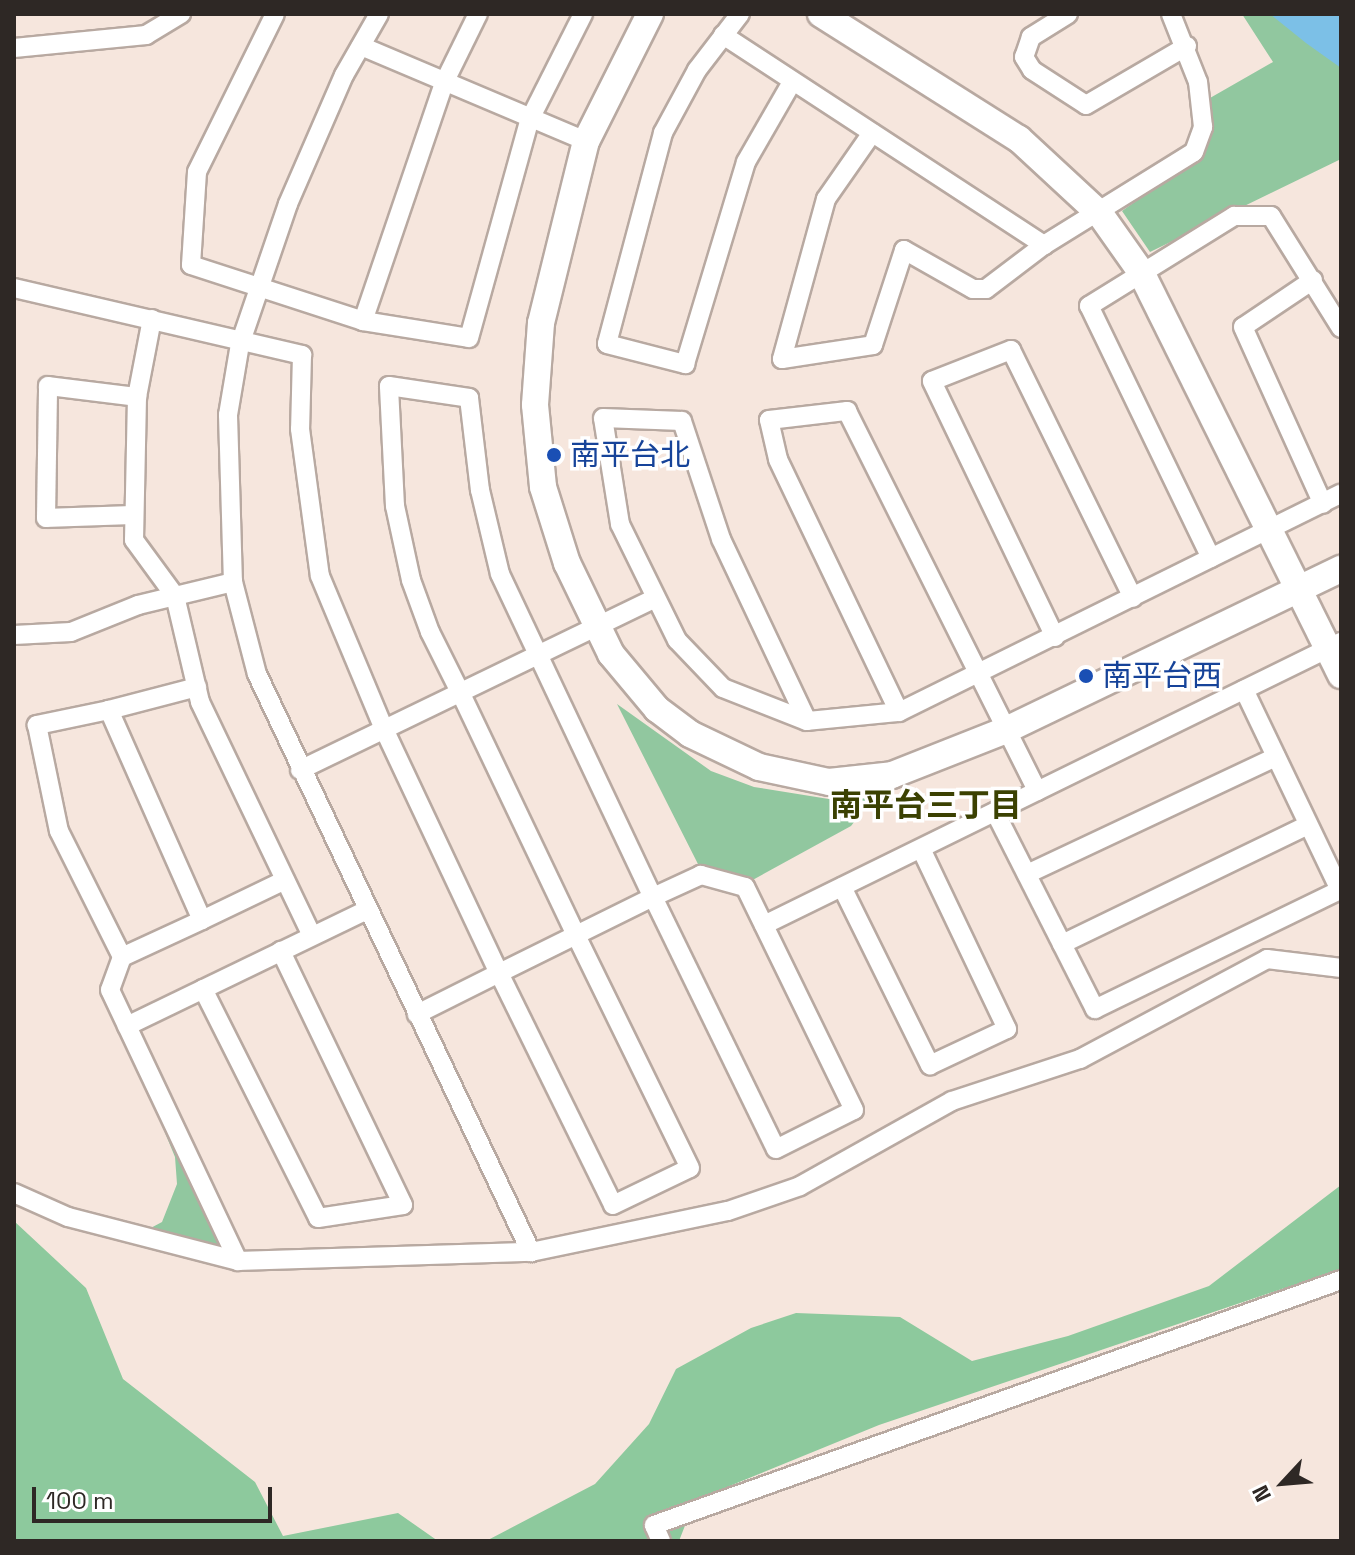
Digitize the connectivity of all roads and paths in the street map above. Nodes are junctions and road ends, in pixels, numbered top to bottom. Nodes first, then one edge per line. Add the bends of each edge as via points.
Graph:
1 (181, 14) edge
2 (275, 14) edge
3 (379, 14) edge
4 (478, 14) edge
5 (583, 14) edge
6 (650, 14) edge
7 (740, 14) edge
8 (821, 14) edge
9 (1068, 14) edge
10 (1171, 14) edge
11 (723, 35) junction
12 (361, 46) junction
13 (1187, 46) junction
14 (14, 48) edge
15 (792, 82) junction
16 (444, 83) junction
17 (529, 121) junction
18 (872, 133) junction
19 (586, 141) junction
20 (1100, 214) junction
21 (1044, 245) junction
22 (1141, 272) junction
23 (1313, 280) junction
24 (256, 285) junction
25 (14, 288) edge
26 (152, 319) junction
27 (363, 321) junction
28 (1341, 328) edge
29 (240, 344) junction
30 (137, 397) junction
31 (1341, 494) edge
32 (1323, 504) junction
33 (131, 515) junction
34 (1270, 529) junction
35 (1211, 558) junction
36 (1341, 569) edge
37 (233, 582) junction
38 (1299, 590) junction
39 (175, 596) junction
40 (1133, 598) junction
41 (653, 599) junction
42 (595, 625) junction
43 (14, 635) edge
44 (1055, 637) junction
45 (1335, 645) edge
46 (538, 653) junction
47 (979, 675) junction
48 (1341, 675) edge
49 (197, 687) junction
50 (1244, 690) junction
51 (460, 692) junction
52 (109, 710) junction
53 (899, 712) junction
54 (807, 721) junction
55 (384, 729) junction
56 (1006, 730) junction
57 (1276, 757) junction
58 (300, 770) junction
59 (1037, 791) junction
60 (995, 812) junction
61 (1308, 825) junction
62 (921, 849) junction
63 (1027, 874) junction
64 (285, 880) junction
65 (842, 887) junction
66 (653, 897) junction
67 (367, 910) junction
68 (202, 920) junction
69 (764, 925) junction
70 (576, 935) junction
71 (312, 936) junction
72 (1062, 944) junction
73 (281, 951) junction
74 (122, 957) junction
75 (1339, 966) edge
76 (499, 973) junction
77 (203, 989) junction
78 (417, 1014) junction
79 (127, 1026) junction
80 (14, 1193) edge
81 (531, 1252) junction
82 (238, 1261) junction
83 (1341, 1280) edge
84 (661, 1541) edge

1 - 14 street via 146,35
2 - 24 street via 197,172 191,265
3 - 12 street
4 - 16 street
5 - 17 street
6 - 19 street
7 - 11 street
8 - 20 street via 1019,139
9 - 13 street via 1031,37 1024,57 1032,70 1086,105
10 - 13 street
11 - 15 street
11 - 15 street via 663,133 607,344 685,364 746,162
12 - 16 street
12 - 24 street
13 - 20 street via 1203,127 1194,152
15 - 18 street
16 - 17 street
16 - 27 street
17 - 19 street
17 - 27 street via 469,338
18 - 21 street
18 - 21 street via 826,199 782,359 873,345 904,250 973,289 986,289
19 - 42 street via 541,323 535,405 552,524
20 - 21 street
20 - 22 street
22 - 23 street via 1234,216 1250,214 1271,216
22 - 34 street
22 - 35 street via 1089,306
23 - 28 street
23 - 32 street via 1243,327
24 - 27 street
24 - 29 street
25 - 26 street
26 - 29 street
26 - 30 street
29 - 37 street via 228,415
29 - 55 street via 302,355 300,429 320,576
30 - 33 street
30 - 33 street via 48,386 46,518
31 - 32 street
32 - 34 street
33 - 39 street via 134,540
34 - 35 street
34 - 38 street
35 - 40 street
36 - 38 street
37 - 39 street
37 - 58 street via 257,674
38 - 45 street
38 - 56 street
39 - 43 street via 71,632
39 - 49 street
40 - 44 street
40 - 44 street via 1011,350 932,381
41 - 42 street
41 - 54 street via 677,640 723,688
41 - 54 street via 620,524 603,418 682,421 721,539
42 - 46 street
42 - 56 street via 630,680 690,734 725,754 794,776 829,782 892,775
44 - 47 street
45 - 48 street
45 - 50 street
46 - 51 street
46 - 51 street via 493,549 469,398 389,386 388,448 411,580
46 - 66 street
47 - 53 street
47 - 53 street via 847,411 769,420 778,459
47 - 56 street
49 - 52 street
49 - 64 street
50 - 57 street
50 - 59 street
51 - 55 street
51 - 70 street
52 - 68 street
52 - 74 street via 37,725 59,831
53 - 54 street
55 - 58 street
55 - 76 street
56 - 59 street
57 - 61 street
57 - 63 street
58 - 67 street
59 - 60 street
60 - 62 street
60 - 63 street
61 - 72 street
61 - 72 street via 1340,890 1095,1009
62 - 65 street
62 - 65 street via 1007,1029 930,1065
63 - 72 street
64 - 68 street
64 - 71 street
65 - 69 street
66 - 69 street via 701,875 745,887
66 - 69 street via 776,1149 854,1110
66 - 70 street
67 - 71 street
67 - 78 street
68 - 74 street
70 - 76 street
70 - 76 street via 690,1168 613,1205
71 - 73 street
73 - 77 street
73 - 77 street via 403,1205 318,1218
74 - 79 street via 110,990
75 - 81 street via 1267,959 1080,1059 952,1101 800,1186 728,1211
76 - 78 street
77 - 79 street
78 - 81 street
79 - 82 street
80 - 82 street via 68,1217
81 - 82 street
83 - 84 street via 654,1525

